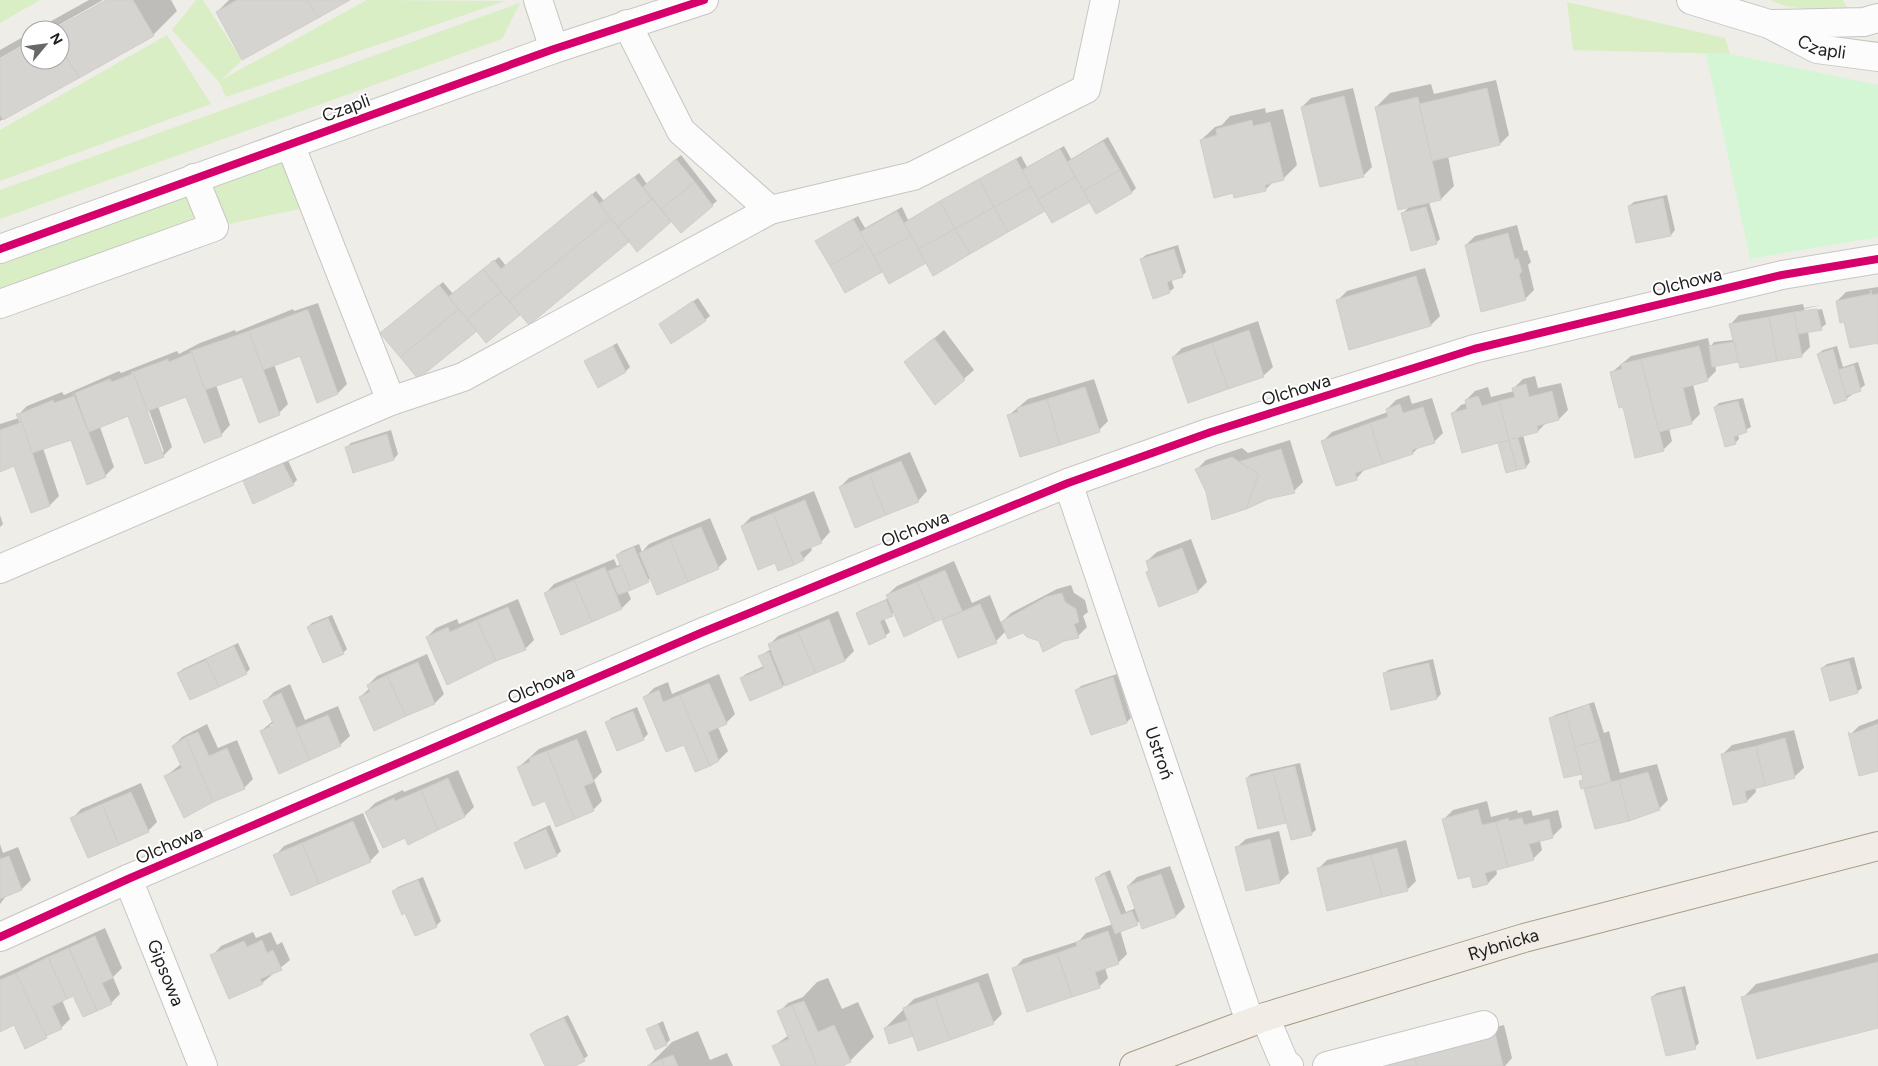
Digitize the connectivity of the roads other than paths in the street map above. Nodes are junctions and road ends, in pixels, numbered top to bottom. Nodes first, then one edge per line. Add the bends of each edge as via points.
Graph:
1 (538, 0) edge
2 (704, 0) edge
3 (1106, 0) edge
4 (1691, 0) edge
5 (1878, 18) edge
6 (627, 24) junction
7 (1769, 24) junction
8 (554, 48) junction
9 (1878, 57) edge
10 (290, 144) junction
11 (194, 178) junction
12 (770, 210) junction
13 (0, 250) edge
14 (1878, 259) edge
15 (0, 304) edge
16 (391, 401) junction
17 (1068, 484) junction
18 (0, 569) edge
19 (1878, 846) edge
20 (128, 879) junction
21 (0, 937) edge
22 (1257, 1020) junction
23 (1484, 1025) dead end
24 (203, 1066) edge
25 (1134, 1066) edge
26 (1289, 1066) edge
27 (1327, 1066) edge

1 - 8 street
2 - 6 street, Czapli
3 - 12 street via 1086,89 913,176
4 - 7 street, Czapli
5 - 7 street, Czapli via 1864,22
6 - 8 street, Czapli
6 - 12 street via 681,131
7 - 9 street, Czapli via 1817,49
8 - 10 street, Czapli
10 - 11 street, Czapli
10 - 16 street
11 - 13 street, Czapli
11 - 15 street via 214,228
12 - 16 street via 463,377
14 - 17 street, Olchowa via 1782,275 1474,350 1210,432
16 - 18 street
17 - 20 street, Olchowa via 694,636
17 - 22 street, Ustroń
19 - 22 main road, Rybnicka via 1524,938
20 - 21 street, Olchowa
20 - 24 street, Gipsowa
22 - 25 main road, Rybnicka
22 - 26 street, Ustroń
23 - 27 street

